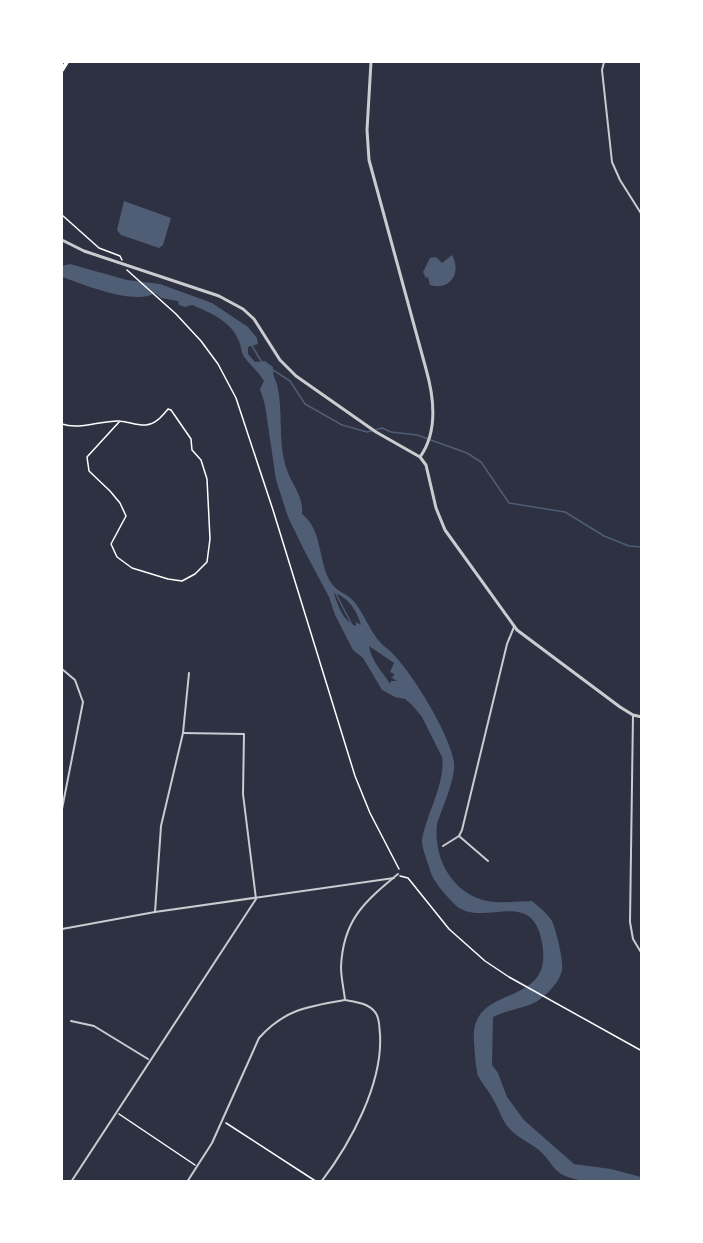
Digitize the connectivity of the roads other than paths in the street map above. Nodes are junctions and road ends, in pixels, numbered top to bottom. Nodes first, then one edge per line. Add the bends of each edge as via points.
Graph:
1 (67, 62) edge
2 (371, 62) edge
3 (604, 62) edge
4 (62, 70) edge
5 (642, 215) edge
6 (62, 240) edge
7 (420, 457) junction
8 (514, 627) junction
9 (62, 669) edge
10 (189, 673) dead end
11 (633, 715) junction
12 (642, 717) edge
13 (183, 733) junction
14 (62, 809) edge
15 (459, 836) junction
16 (443, 846) dead end
17 (488, 861) dead end
18 (398, 874) dead end
19 (394, 878) junction
20 (256, 899) junction
21 (155, 912) junction
22 (62, 929) edge
23 (642, 954) edge
24 (345, 1000) junction
25 (71, 1021) dead end
26 (149, 1060) junction
27 (71, 1182) edge
28 (187, 1182) edge
29 (321, 1182) edge

1 - 4 main road
2 - 7 street via 368,153 430,381 433,411 428,443
3 - 5 street via 612,162
6 - 7 street via 219,296 243,309 290,371 376,432
7 - 8 street via 426,465 445,530
8 - 11 street
8 - 15 street
9 - 14 street via 75,680 83,702
10 - 13 street
11 - 12 street
11 - 23 street via 630,922 633,939
13 - 20 street via 244,734 243,794
13 - 21 street via 161,826
15 - 16 street
15 - 17 street
18 - 19 street
19 - 20 street
19 - 24 street via 361,907 349,926 341,968
20 - 21 street
20 - 26 street
21 - 22 street
24 - 28 street via 302,1008 270,1025 251,1053 223,1121
24 - 29 street via 375,1012 380,1041 375,1077 365,1107
25 - 26 street via 94,1026
26 - 27 street

